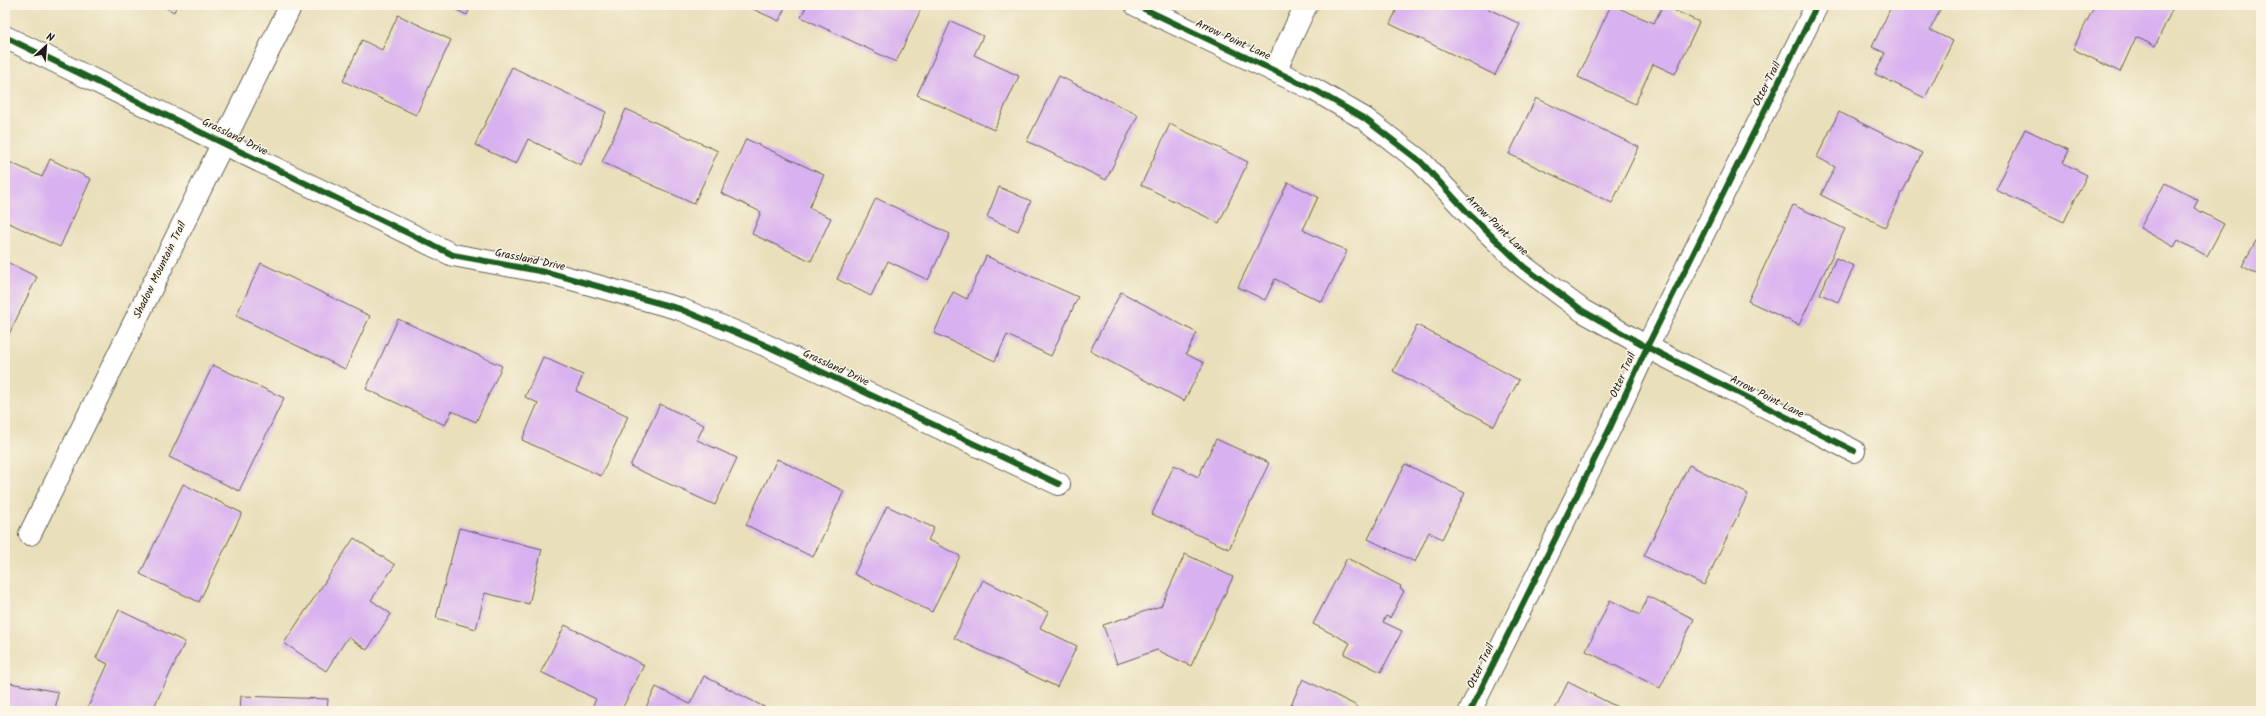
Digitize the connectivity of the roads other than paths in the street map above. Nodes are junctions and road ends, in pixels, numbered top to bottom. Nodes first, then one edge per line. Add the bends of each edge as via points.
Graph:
1 (291, 5) edge
2 (1136, 5) edge
3 (1306, 5) edge
4 (1817, 5) edge
5 (5, 37) edge
6 (1275, 71) junction
7 (223, 143) junction
8 (1647, 347) junction
9 (1854, 451) dead end
10 (1058, 484) dead end
11 (30, 534) dead end
12 (1470, 711) edge

1 - 7 street, Shadow Mountain Trail
2 - 6 street, Arrow Point Lane
3 - 6 street
4 - 8 street, Otter Trail
5 - 7 street, Grassland Drive
6 - 8 street, Arrow Point Lane via 1315,90 1365,119 1421,162 1470,215 1524,267 1583,311
7 - 10 street, Grassland Drive via 453,255 550,273 680,309 763,344
7 - 11 street, Shadow Mountain Trail
8 - 9 street, Arrow Point Lane
8 - 12 street, Otter Trail via 1609,430

